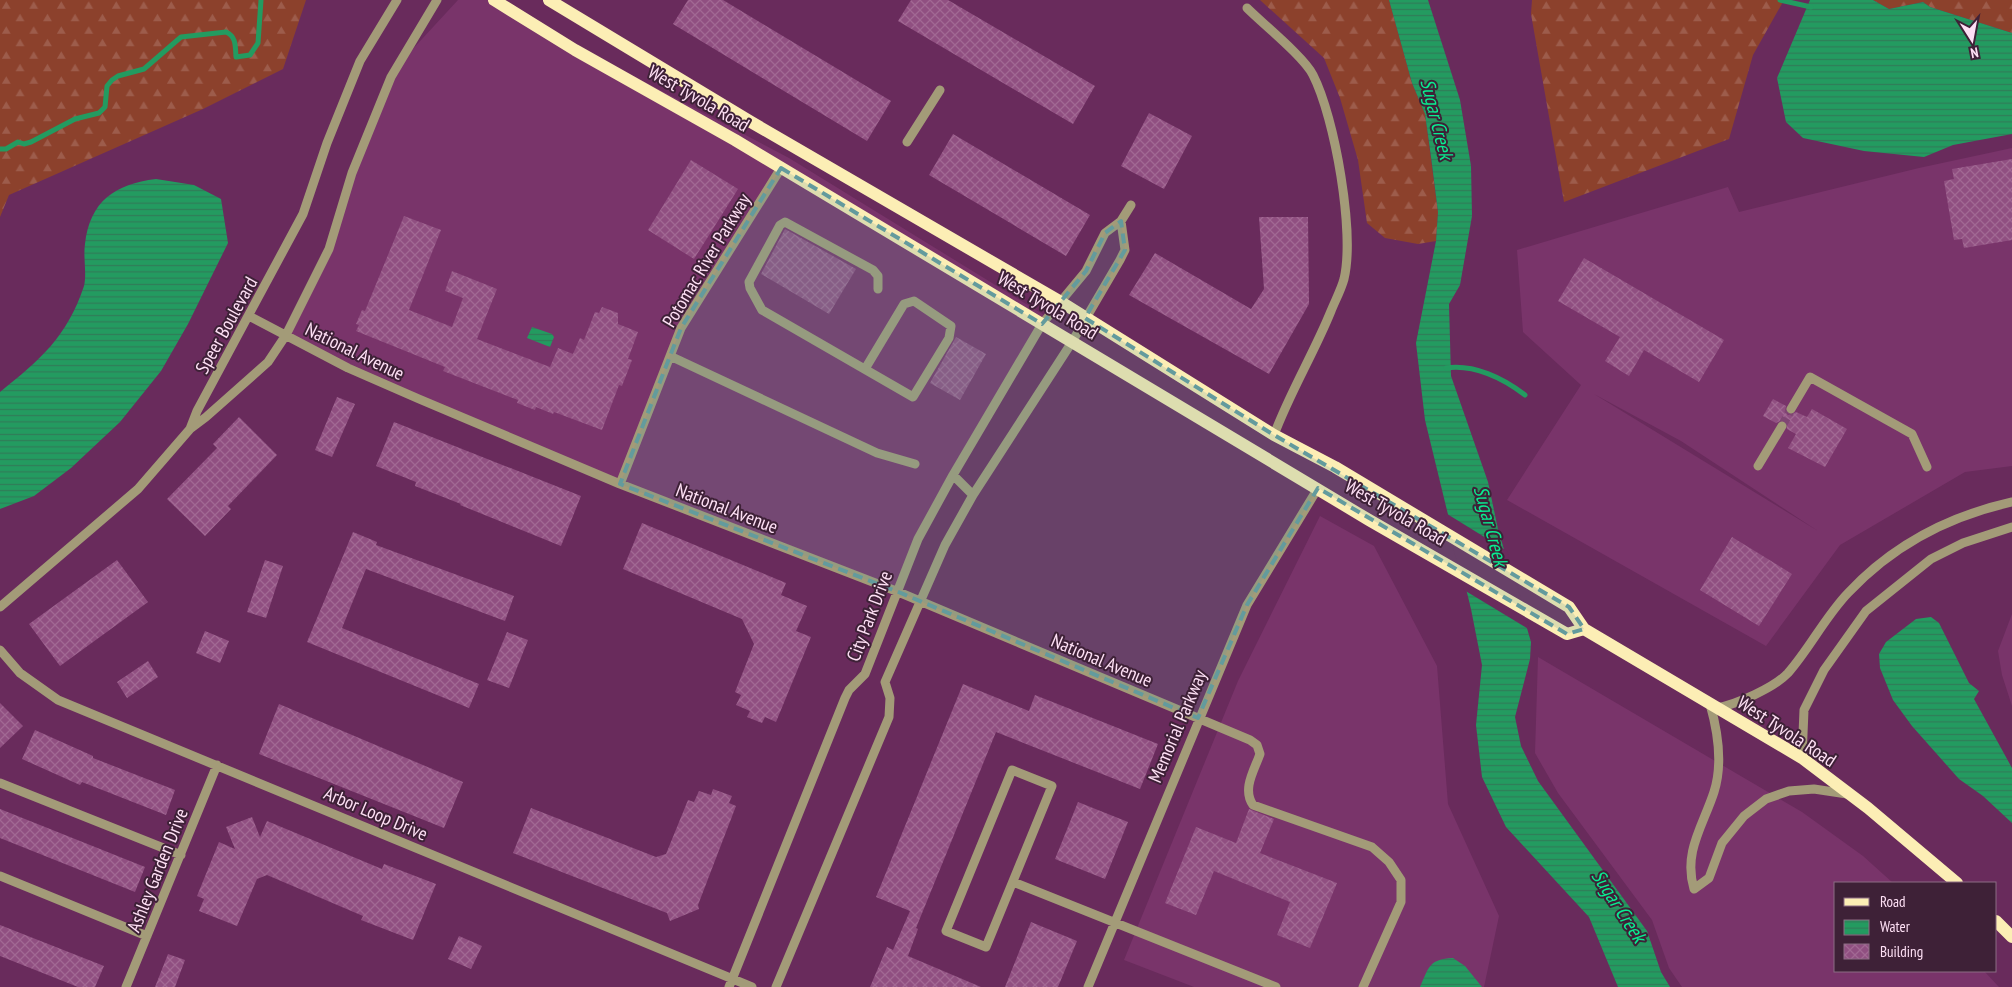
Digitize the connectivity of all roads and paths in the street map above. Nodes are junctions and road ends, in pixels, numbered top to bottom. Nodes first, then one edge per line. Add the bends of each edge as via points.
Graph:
1 (397, 0) edge
2 (437, 0) edge
3 (494, 0) edge
4 (549, 0) edge
5 (1247, 8) dead end
6 (940, 90) dead end
7 (907, 142) dead end
8 (781, 168) junction
9 (1131, 205) dead end
10 (1121, 222) junction
11 (878, 289) dead end
12 (1061, 302) junction
13 (249, 316) junction
14 (1085, 318) junction
15 (1042, 324) junction
16 (286, 335) junction
17 (1072, 342) junction
18 (670, 356) junction
19 (865, 369) junction
20 (1791, 409) tunnel mouth
21 (1782, 426) tunnel mouth
22 (190, 429) junction
23 (1274, 435) junction
24 (915, 464) dead end
25 (1758, 466) dead end
26 (1927, 467) dead end
27 (953, 475) junction
28 (620, 484) junction
29 (1318, 488) junction
30 (973, 494) junction
31 (2012, 502) edge
32 (2012, 527) edge
33 (896, 591) junction
34 (920, 602) junction
35 (0, 607) edge
36 (1584, 630) junction
37 (0, 650) edge
38 (1714, 706) junction
39 (1198, 718) junction
40 (1802, 758) junction
41 (217, 765) junction
42 (0, 783) edge
43 (1849, 795) junction
44 (180, 855) junction
45 (0, 876) edge
46 (1013, 882) junction
47 (1956, 882) edge
48 (1997, 921) edge
49 (1113, 922) junction
50 (147, 936) junction
51 (2012, 937) edge
52 (731, 983) edge
53 (126, 987) edge
54 (752, 987) edge
55 (776, 987) edge
56 (1088, 987) edge
57 (1276, 987) edge
58 (1363, 987) edge

1 - 13 street, Speer Boulevard via 360,61 303,214
2 - 16 street via 394,70 352,173 329,249
3 - 8 main road, West Tyvola Road
4 - 12 main road, West Tyvola Road
5 - 23 street via 1313,74 1339,168 1348,232 1344,279 1315,350
6 - 7 street
8 - 15 main road, West Tyvola Road
8 - 18 street, Potomac River Parkway via 681,328
9 - 10 street, City Park Drive
10 - 12 street, City Park Drive via 1105,233 1086,271
10 - 14 street, City Park Drive via 1125,250
11 - 19 street via 878,276 873,270 785,222 780,225 751,276 750,288 762,310
12 - 14 main road, West Tyvola Road
12 - 15 street, City Park Drive
13 - 16 street, National Avenue
13 - 22 street, Speer Boulevard
14 - 17 street, City Park Drive
14 - 23 main road, West Tyvola Road
15 - 17 main road, West Tyvola Road
15 - 27 street, City Park Drive
16 - 22 street via 268,362
16 - 28 street, National Avenue via 348,368
17 - 29 main road, West Tyvola Road
17 - 30 street, City Park Drive
18 - 24 street via 878,453
18 - 28 street, Potomac River Parkway
19 - 19 street via 913,397 951,331 948,322 914,301 904,304
20 - 26 street via 1810,377 1912,434
21 - 25 street
22 - 35 street, Speer Boulevard via 138,489
23 - 36 main road, West Tyvola Road via 1335,467 1560,601 1569,607
27 - 30 street
27 - 33 street, City Park Drive via 918,539
28 - 33 street, National Avenue
29 - 36 main road, West Tyvola Road via 1567,634
29 - 39 street, Memorial Parkway via 1246,605
30 - 34 street, City Park Drive via 945,545
31 - 38 street via 1955,520 1914,539 1874,568 1846,594 1787,674 1733,705
32 - 40 street via 1963,543 1932,560 1866,610 1824,670 1804,710
33 - 34 street, National Avenue
33 - 52 street, City Park Drive via 865,674 845,698
34 - 39 street, National Avenue
34 - 55 street, City Park Drive via 885,682 890,698 889,717
36 - 38 main road, West Tyvola Road
37 - 41 street, Arbor Loop Drive via 20,673 58,700
38 - 40 main road, West Tyvola Road
38 - 43 street via 1718,762 1714,792 1691,852 1690,876 1694,889 1709,878 1722,843 1744,816 1766,799 1788,791 1814,789
39 - 49 street, Memorial Parkway
39 - 58 street, National Avenue via 1257,745 1260,754 1248,788 1248,797 1253,805 1372,847 1389,862 1401,880 1401,902
40 - 43 main road, West Tyvola Road
41 - 44 street, Ashley Garden Drive
41 - 52 street, Arbor Loop Drive
42 - 44 street
43 - 47 main road, West Tyvola Road
44 - 50 street, Ashley Garden Drive
45 - 50 street
46 - 46 street via 986,947 946,931 1012,770 1052,786
46 - 49 street
48 - 51 main road
49 - 56 street, Memorial Parkway
49 - 57 street
50 - 53 street, Ashley Garden Drive
52 - 54 street, Arbor Loop Drive

